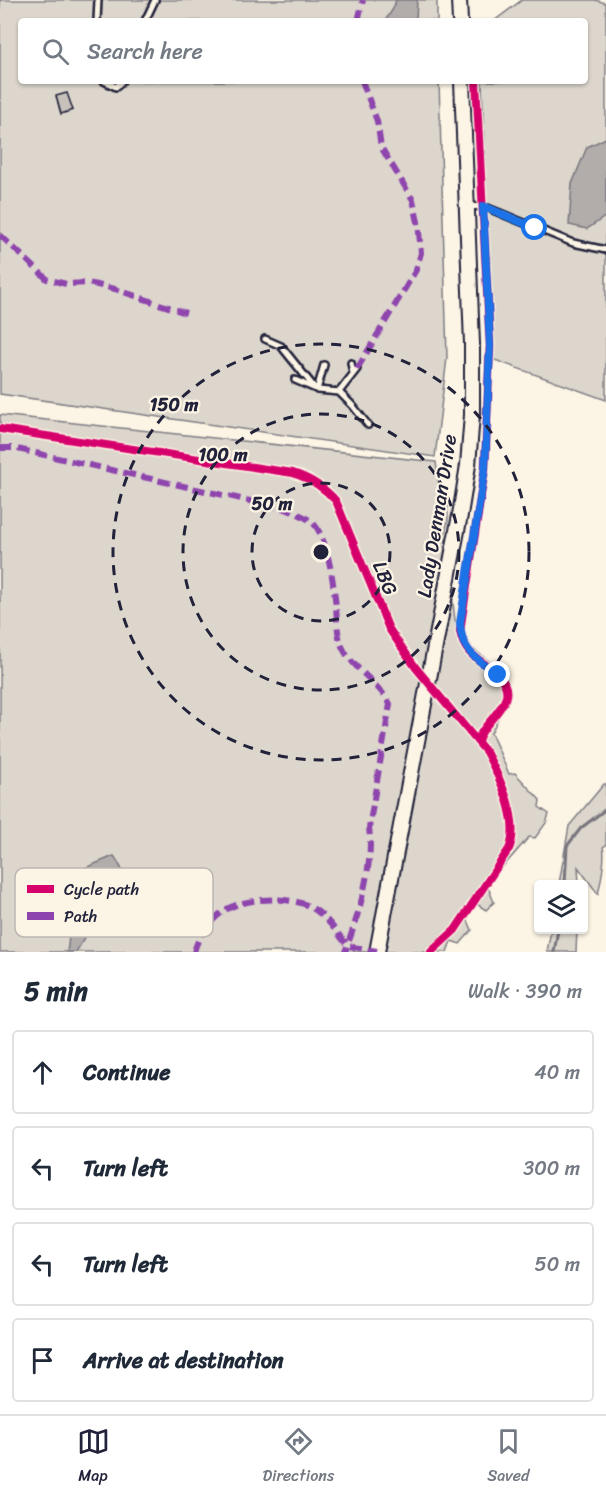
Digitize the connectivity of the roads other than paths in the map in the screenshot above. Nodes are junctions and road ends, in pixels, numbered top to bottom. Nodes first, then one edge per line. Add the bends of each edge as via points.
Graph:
1 (98, 0) edge
2 (155, 0) edge
3 (459, 0) edge
4 (98, 18) edge
5 (146, 18) edge
6 (460, 18) edge
7 (462, 84) edge
8 (467, 207) junction
9 (606, 250) edge
10 (265, 339) dead end
11 (351, 363) dead end
12 (324, 365) dead end
13 (295, 380) dead end
14 (316, 389) junction
15 (339, 392) junction
16 (368, 425) dead end
17 (377, 952) edge

1 - 4 lane
2 - 5 lane
3 - 6 street
7 - 8 street, Lady Denman Drive
8 - 9 lane via 483,206 573,243
8 - 17 street, Lady Denman Drive via 472,344 468,465
10 - 14 lane via 281,346
11 - 15 lane via 355,371
12 - 14 lane
13 - 14 lane
14 - 15 lane
15 - 16 lane

